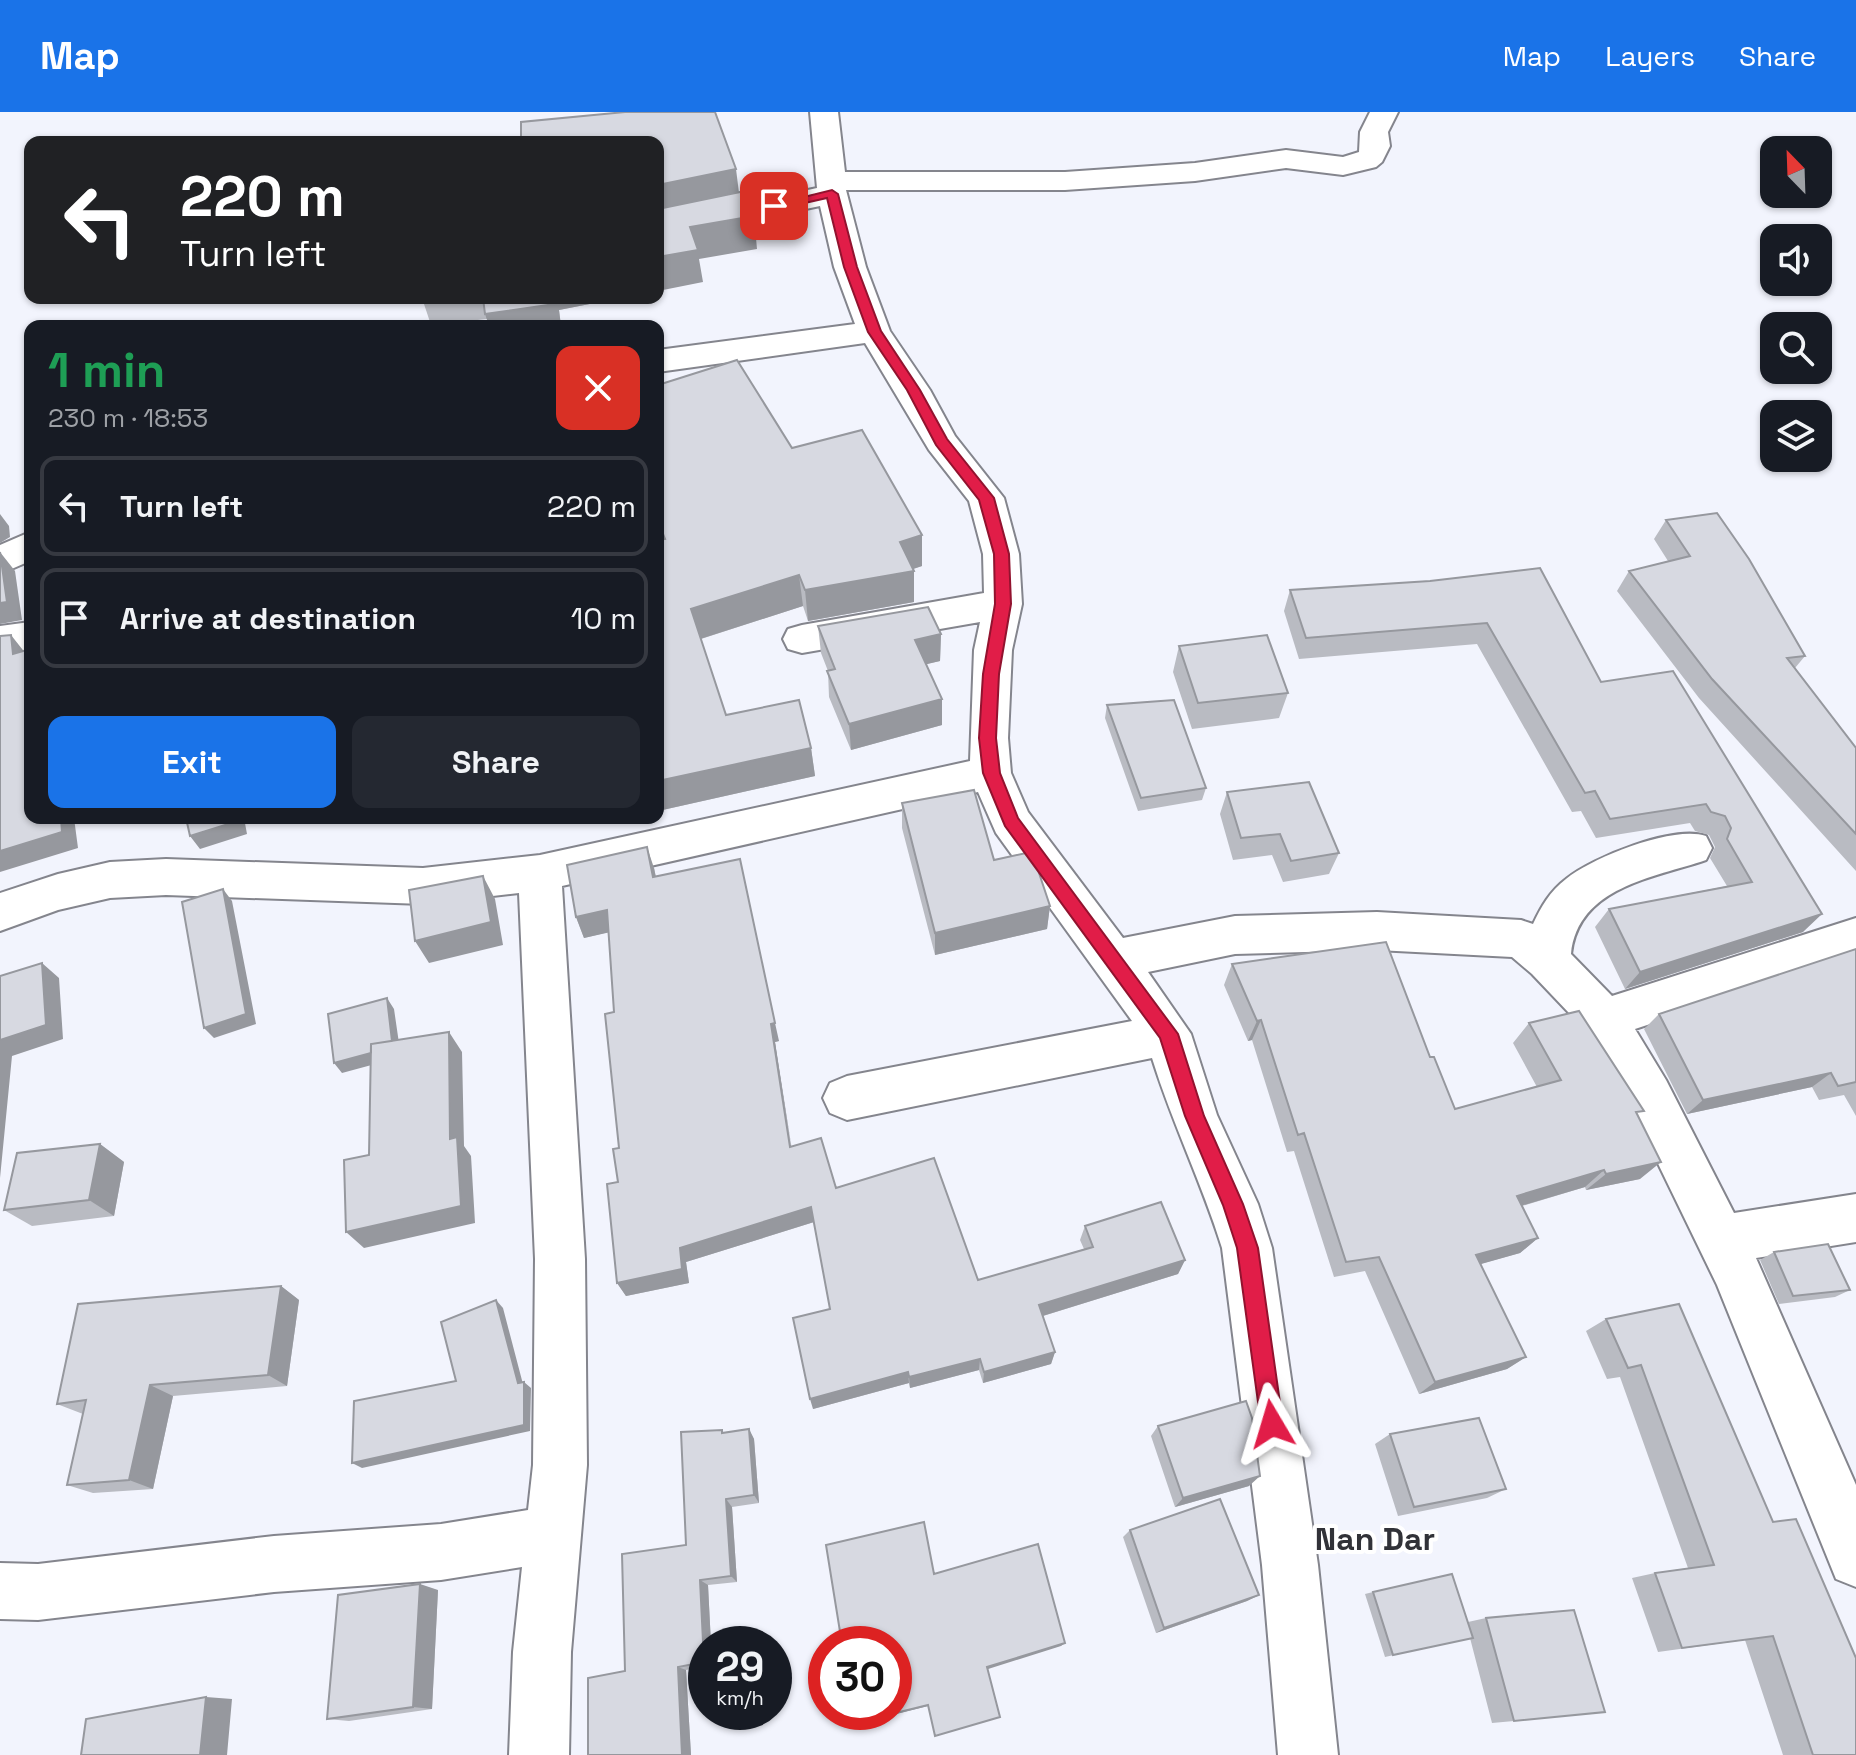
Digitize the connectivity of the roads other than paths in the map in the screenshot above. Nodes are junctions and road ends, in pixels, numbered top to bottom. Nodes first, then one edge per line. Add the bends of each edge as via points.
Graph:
1 (824, 112) edge
2 (1384, 112) edge
3 (832, 187) junction
4 (664, 229) edge
5 (874, 332) junction
6 (664, 360) edge
7 (24, 548) edge
8 (0, 561) edge
9 (1003, 604) junction
10 (24, 637) edge
11 (802, 639) dead end
12 (0, 640) edge
13 (991, 773) junction
14 (1691, 848) dead end
15 (540, 873) junction
16 (0, 912) edge
17 (1856, 937) edge
18 (1116, 959) junction
19 (1548, 960) junction
20 (1604, 1019) junction
21 (1168, 1034) junction
22 (847, 1098) dead end
23 (1856, 1218) edge
24 (1721, 1239) junction
25 (1838, 1467) edge
26 (554, 1534) junction
27 (1856, 1559) edge
28 (0, 1591) edge
29 (539, 1755) edge
30 (1308, 1755) edge

1 - 3 street
2 - 3 street via 1374,132 1372,156 1343,166 1286,159 1110,179
3 - 4 street
3 - 5 street via 850,267
5 - 6 street
5 - 9 street via 941,442 986,498 1001,554
7 - 8 street
9 - 11 street
9 - 13 street via 992,662
10 - 12 street
13 - 15 street
13 - 18 street via 1011,821 1075,912
14 - 19 street via 1624,867 1590,885 1554,925
15 - 16 street via 423,886 166,877 110,880
15 - 26 street via 560,1259 560,1465
17 - 20 street
18 - 19 street via 1235,935 1377,931 1521,939
18 - 21 street
19 - 20 street
20 - 24 street via 1649,1095
21 - 22 street
21 - 30 street via 1194,1116 1247,1248 1290,1565
23 - 24 street
24 - 25 street
25 - 27 street
26 - 28 street via 441,1552 274,1564 38,1592
26 - 29 street

